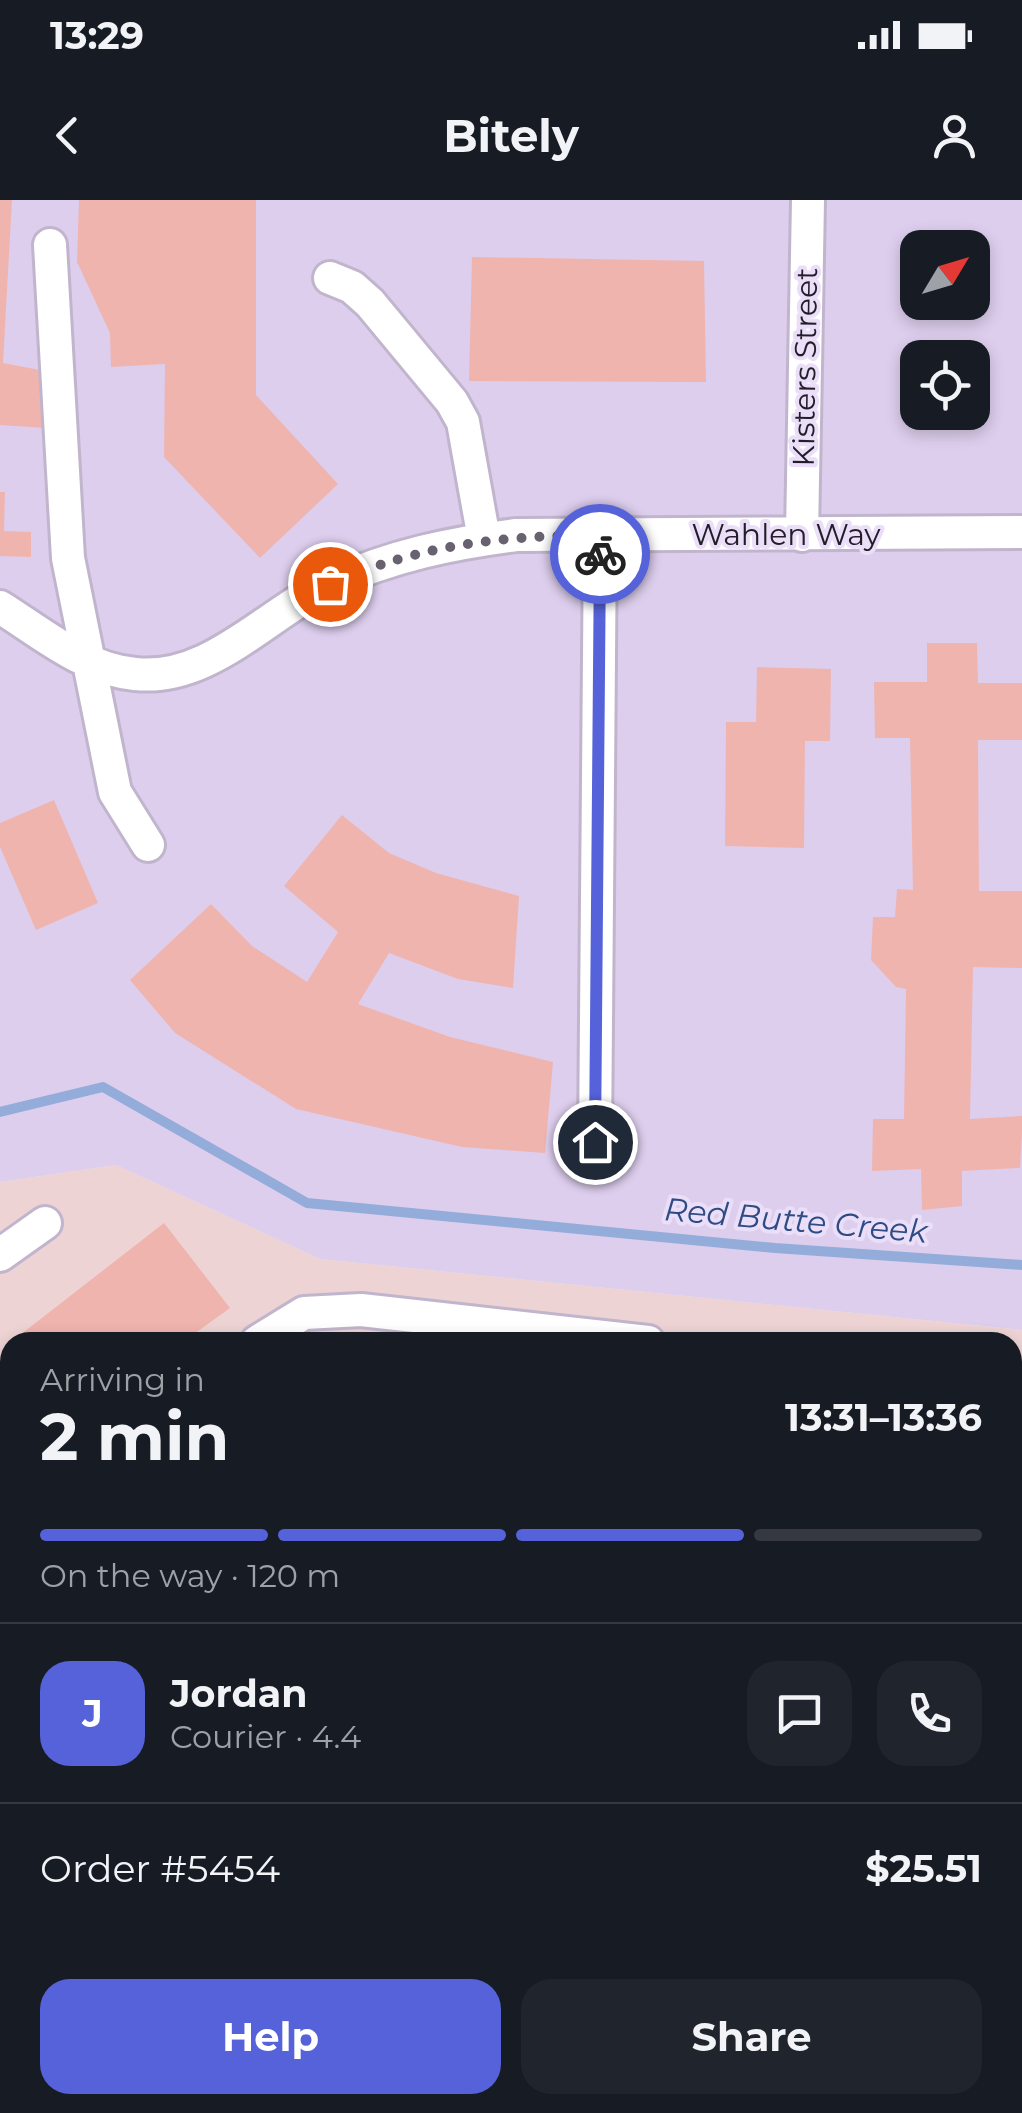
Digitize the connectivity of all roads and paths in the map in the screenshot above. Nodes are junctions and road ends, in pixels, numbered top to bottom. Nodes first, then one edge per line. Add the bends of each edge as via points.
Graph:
1 (808, 200) edge
2 (50, 245) dead end
3 (330, 278) dead end
4 (1022, 532) edge
5 (802, 534) junction
6 (600, 535) junction
7 (484, 539) junction
8 (0, 607) edge
9 (87, 664) junction
10 (148, 845) dead end
11 (595, 1142) dead end
12 (45, 1223) dead end
13 (0, 1255) edge
14 (273, 1332) edge
15 (558, 1332) edge

1 - 5 street, Kisters Street
2 - 9 street via 68,558
3 - 7 street via 370,303 452,402 463,422
4 - 5 street, Wahlen Way
5 - 6 street, Wahlen Way
6 - 7 street, Wahlen Way
6 - 11 street
7 - 9 street, Wahlen Way via 408,554 330,584 193,667 135,674
8 - 9 street, Wahlen Way
9 - 10 street via 115,792
12 - 13 street
14 - 15 street via 304,1313 361,1310

